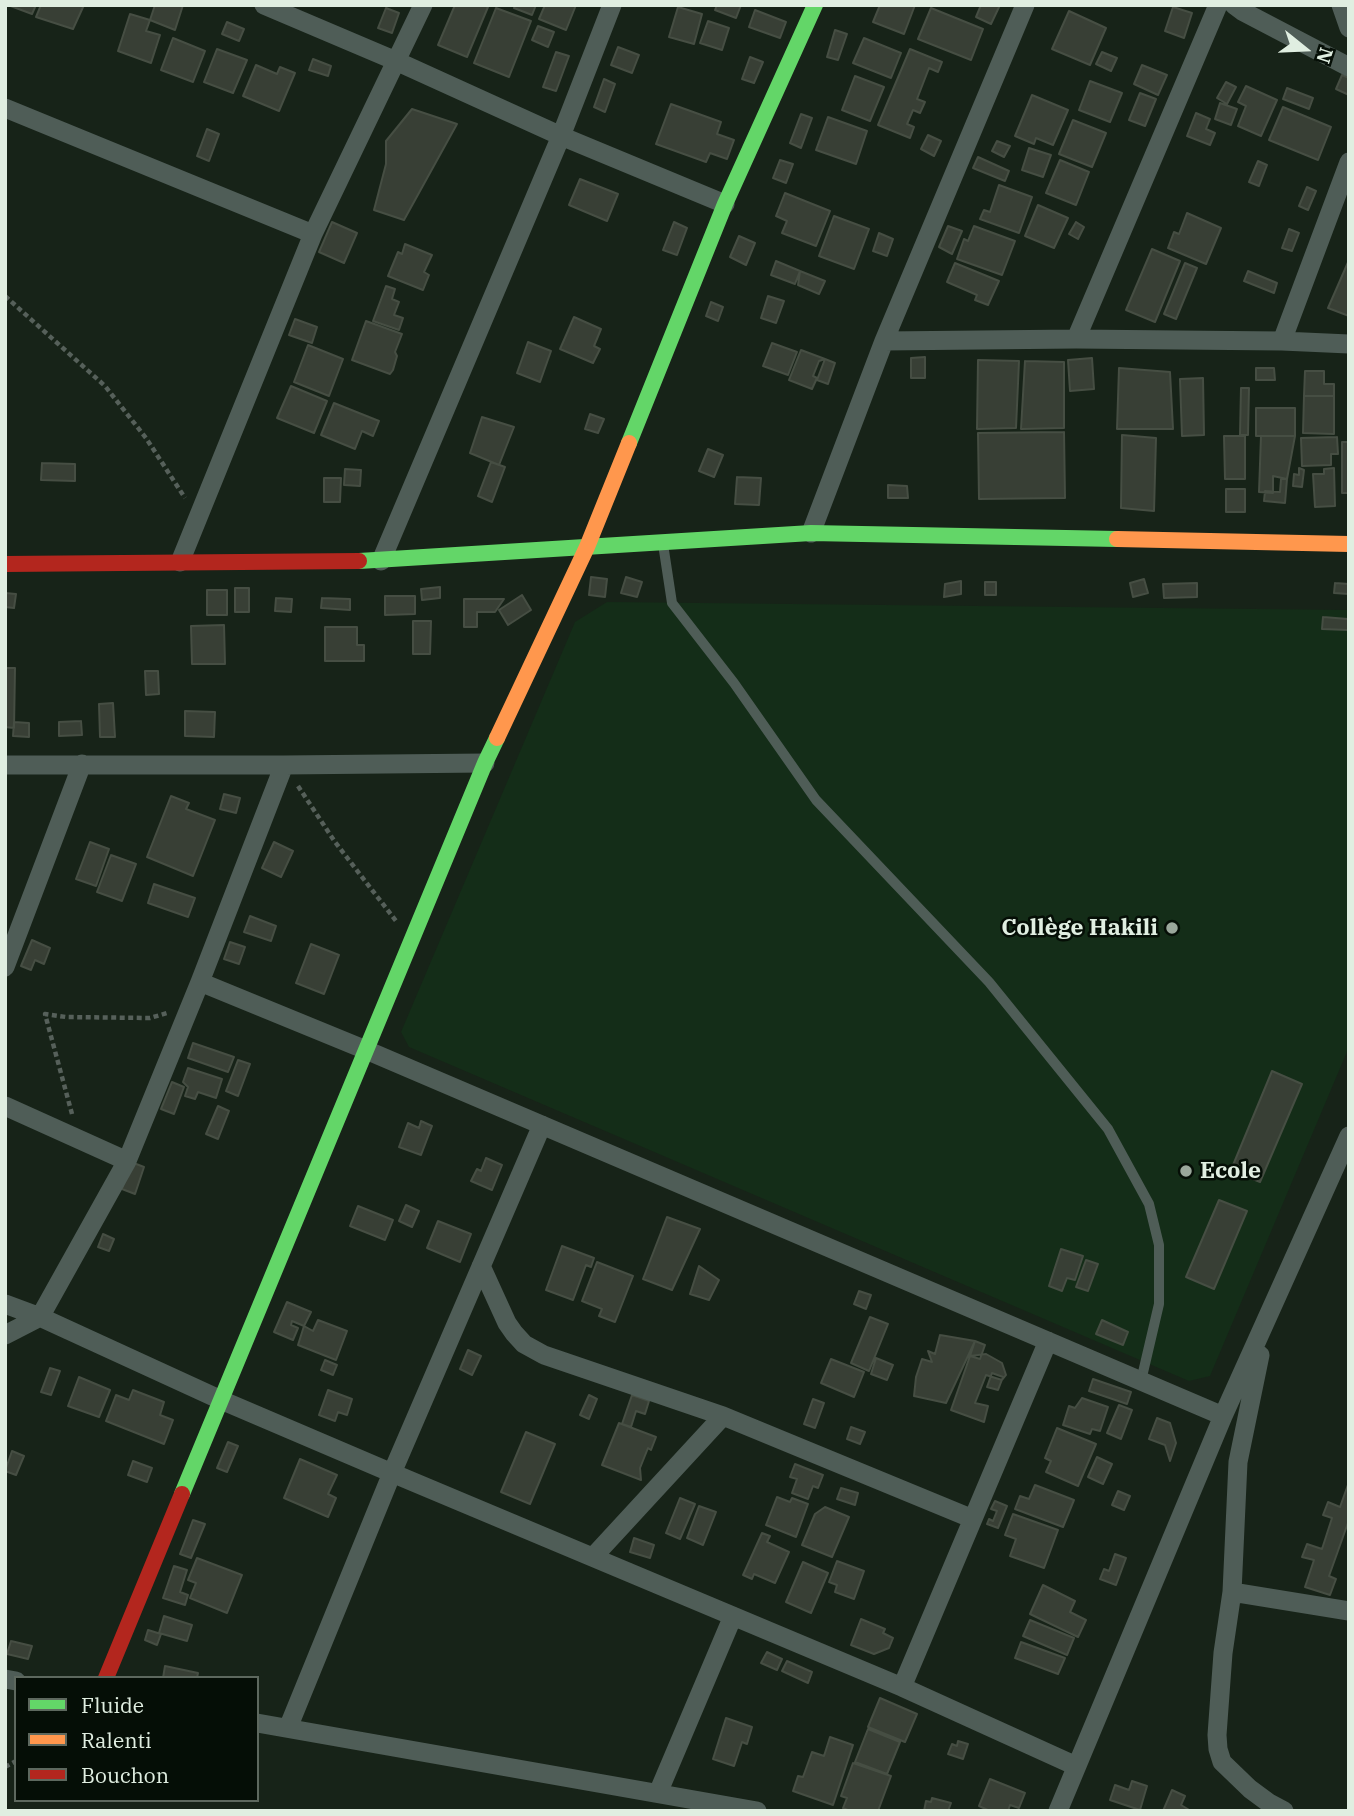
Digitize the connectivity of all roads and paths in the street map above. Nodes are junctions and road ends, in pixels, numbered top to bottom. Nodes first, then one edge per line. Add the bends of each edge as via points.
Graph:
1 (264, 5) edge
2 (423, 5) edge
3 (612, 5) edge
4 (814, 5) edge
5 (1025, 5) edge
6 (1218, 5) edge
7 (1341, 5) edge
8 (1242, 7) edge
9 (1349, 28) edge
10 (396, 61) junction
11 (1349, 67) edge
12 (5, 108) edge
13 (561, 136) junction
14 (1349, 162) edge
15 (725, 204) junction
16 (313, 234) junction
17 (5, 296) edge
18 (1076, 339) junction
19 (884, 341) junction
20 (1282, 341) junction
21 (1349, 344) edge
22 (198, 517) junction
23 (811, 533) junction
24 (663, 544) junction
25 (1349, 544) edge
26 (587, 547) junction
27 (381, 561) junction
28 (180, 562) junction
29 (5, 564) edge
30 (485, 763) junction
31 (82, 764) junction
32 (5, 765) edge
33 (285, 765) junction
34 (411, 940) junction
35 (5, 967) edge
36 (200, 982) junction
37 (176, 1010) dead end
38 (366, 1050) junction
39 (5, 1106) edge
40 (73, 1118) dead end
41 (542, 1125) junction
42 (1349, 1136) edge
43 (127, 1161) junction
44 (481, 1266) junction
45 (5, 1304) edge
46 (40, 1317) junction
47 (1267, 1319) junction
48 (5, 1335) edge
49 (1048, 1341) junction
50 (1141, 1381) junction
51 (221, 1400) junction
52 (723, 1416) junction
53 (1223, 1416) junction
54 (392, 1473) junction
55 (973, 1519) junction
56 (593, 1557) junction
57 (1232, 1592) junction
58 (1349, 1611) edge
59 (733, 1616) junction
60 (107, 1676) edge
61 (902, 1687) junction
62 (259, 1723) edge
63 (288, 1728) junction
64 (1076, 1766) junction
65 (658, 1793) junction
66 (757, 1811) edge
67 (1058, 1811) edge
68 (1284, 1811) edge

1 - 10 street
2 - 10 street
3 - 13 street
4 - 15 street
5 - 19 street
6 - 18 street
7 - 9 street
8 - 11 street
10 - 13 street
10 - 16 street
12 - 16 street
13 - 15 street
13 - 27 street
14 - 20 street
15 - 26 street
16 - 22 street
17 - 22 path via 105,386
18 - 19 street
18 - 20 street
19 - 23 street
20 - 21 street
22 - 28 street
23 - 24 street
23 - 25 street
24 - 26 street
24 - 50 lane via 672,603 816,800 989,982 1108,1129 1149,1204 1158,1245 1159,1304
26 - 27 street
26 - 30 street
27 - 28 street
28 - 29 street
30 - 33 street
30 - 34 street
31 - 32 street
31 - 33 street
31 - 35 street
33 - 34 path via 335,842
33 - 36 street
34 - 38 street
36 - 38 street
36 - 43 street
37 - 40 path via 150,1018 45,1014
38 - 41 street
38 - 51 street
39 - 43 street
41 - 44 street
41 - 49 street
42 - 47 street
43 - 46 street
44 - 52 street via 507,1323 524,1344 544,1355
44 - 54 street
45 - 46 street
46 - 48 street
46 - 51 street
47 - 53 street
47 - 57 street via 1238,1462
49 - 50 street
49 - 55 street
50 - 53 street
51 - 54 street
51 - 60 street
52 - 55 street
52 - 56 street
53 - 64 street
54 - 56 street
54 - 63 street
55 - 61 street
56 - 59 street
57 - 58 street
57 - 68 street via 1223,1653 1218,1749 1222,1762 1250,1789
59 - 61 street
59 - 65 street
61 - 64 street
62 - 63 street
63 - 65 street
64 - 67 street
65 - 66 street

